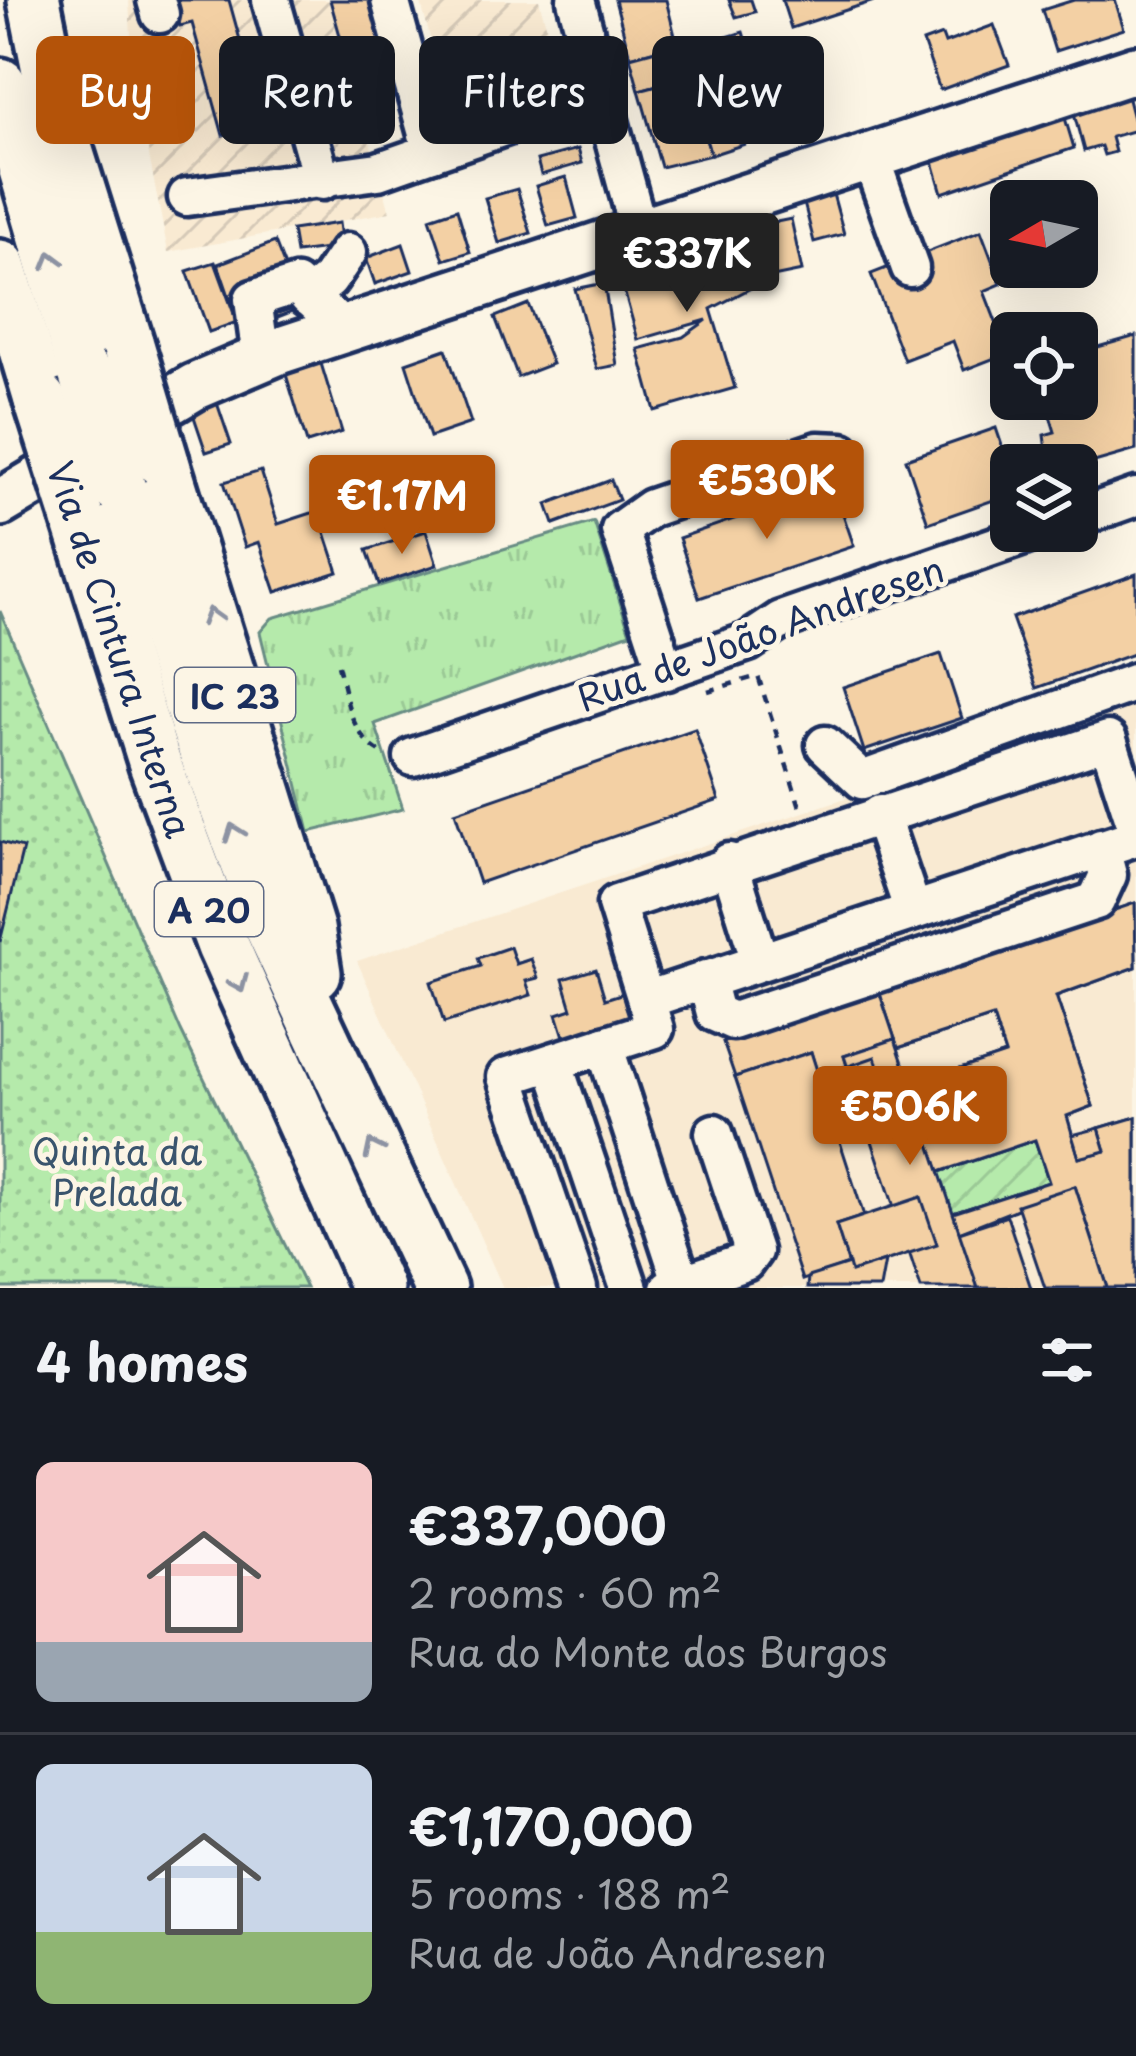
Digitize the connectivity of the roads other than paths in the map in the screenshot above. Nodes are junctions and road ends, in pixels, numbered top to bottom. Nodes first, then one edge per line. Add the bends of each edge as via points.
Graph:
1 (34, 0) edge
2 (60, 0) edge
3 (271, 0) edge
4 (390, 0) edge
5 (576, 0) edge
6 (586, 36) edge
7 (1136, 70) edge
8 (0, 84) edge
9 (455, 144) edge
10 (616, 144) edge
11 (432, 152) junction
12 (870, 156) junction
13 (322, 181) junction
14 (187, 197) dead end
15 (639, 231) junction
16 (97, 247) junction
17 (348, 252) dead end
18 (0, 266) edge
19 (910, 268) dead end
20 (308, 297) junction
21 (344, 329) junction
22 (261, 358) junction
23 (842, 452) dead end
24 (1136, 497) edge
25 (0, 503) edge
26 (1098, 511) edge
27 (990, 548) edge
28 (682, 665) junction
29 (1136, 682) edge
30 (825, 745) dead end
31 (413, 757) road end
32 (880, 814) junction
33 (1136, 826) edge
34 (1136, 837) edge
35 (1101, 848) junction
36 (729, 862) junction
37 (913, 911) junction
38 (760, 961) junction
39 (706, 979) junction
40 (646, 1000) junction
41 (604, 1045) junction
42 (328, 1056) junction
43 (553, 1062) junction
44 (714, 1133) dead end
45 (676, 1286) edge
46 (377, 1288) edge
47 (440, 1288) edge
48 (578, 1288) edge
49 (629, 1288) edge

1 - 16 highway via 59,125
2 - 16 highway
3 - 13 street
4 - 11 street
5 - 6 street
7 - 12 main road
42 -> 8 highway, Via de Cintura Interna / A 20, bridge via 238,844 119,489
9 - 11 street
10 - 15 street
11 - 13 street
12 - 15 main road
12 - 19 street
13 - 14 street
15 - 21 main road
42 -> 16 highway, IC 23, bridge via 308,928
17 - 20 street
18 -> 46 highway, Via de Cintura Interna / A 20, bridge via 155,764 223,946
20 - 21 street
20 - 22 street via 296,285 254,298
21 - 22 main road
22 - 25 main road via 155,409
23 - 28 street via 818,451 651,508 620,530
24 - 26 street
27 - 28 street, Rua de João Andresen via 781,620 748,642
28 - 31 street, Rua de João Andresen
29 - 30 street via 862,780
32 - 33 street via 1108,740
32 - 36 street
32 - 37 street
34 - 35 street
35 - 37 street
35 - 39 street via 1108,875 1096,901 1027,924 733,1021 715,1013
36 - 38 street
36 - 40 street via 616,904
37 - 38 street
38 - 39 street
39 - 40 street
40 - 41 street via 655,1029
41 - 43 street
41 - 45 street
47 -> 42 highway, Via de Cintura Interna / A 20
43 - 48 street via 506,1076
43 - 49 street
44 - 45 street via 752,1250 745,1262

